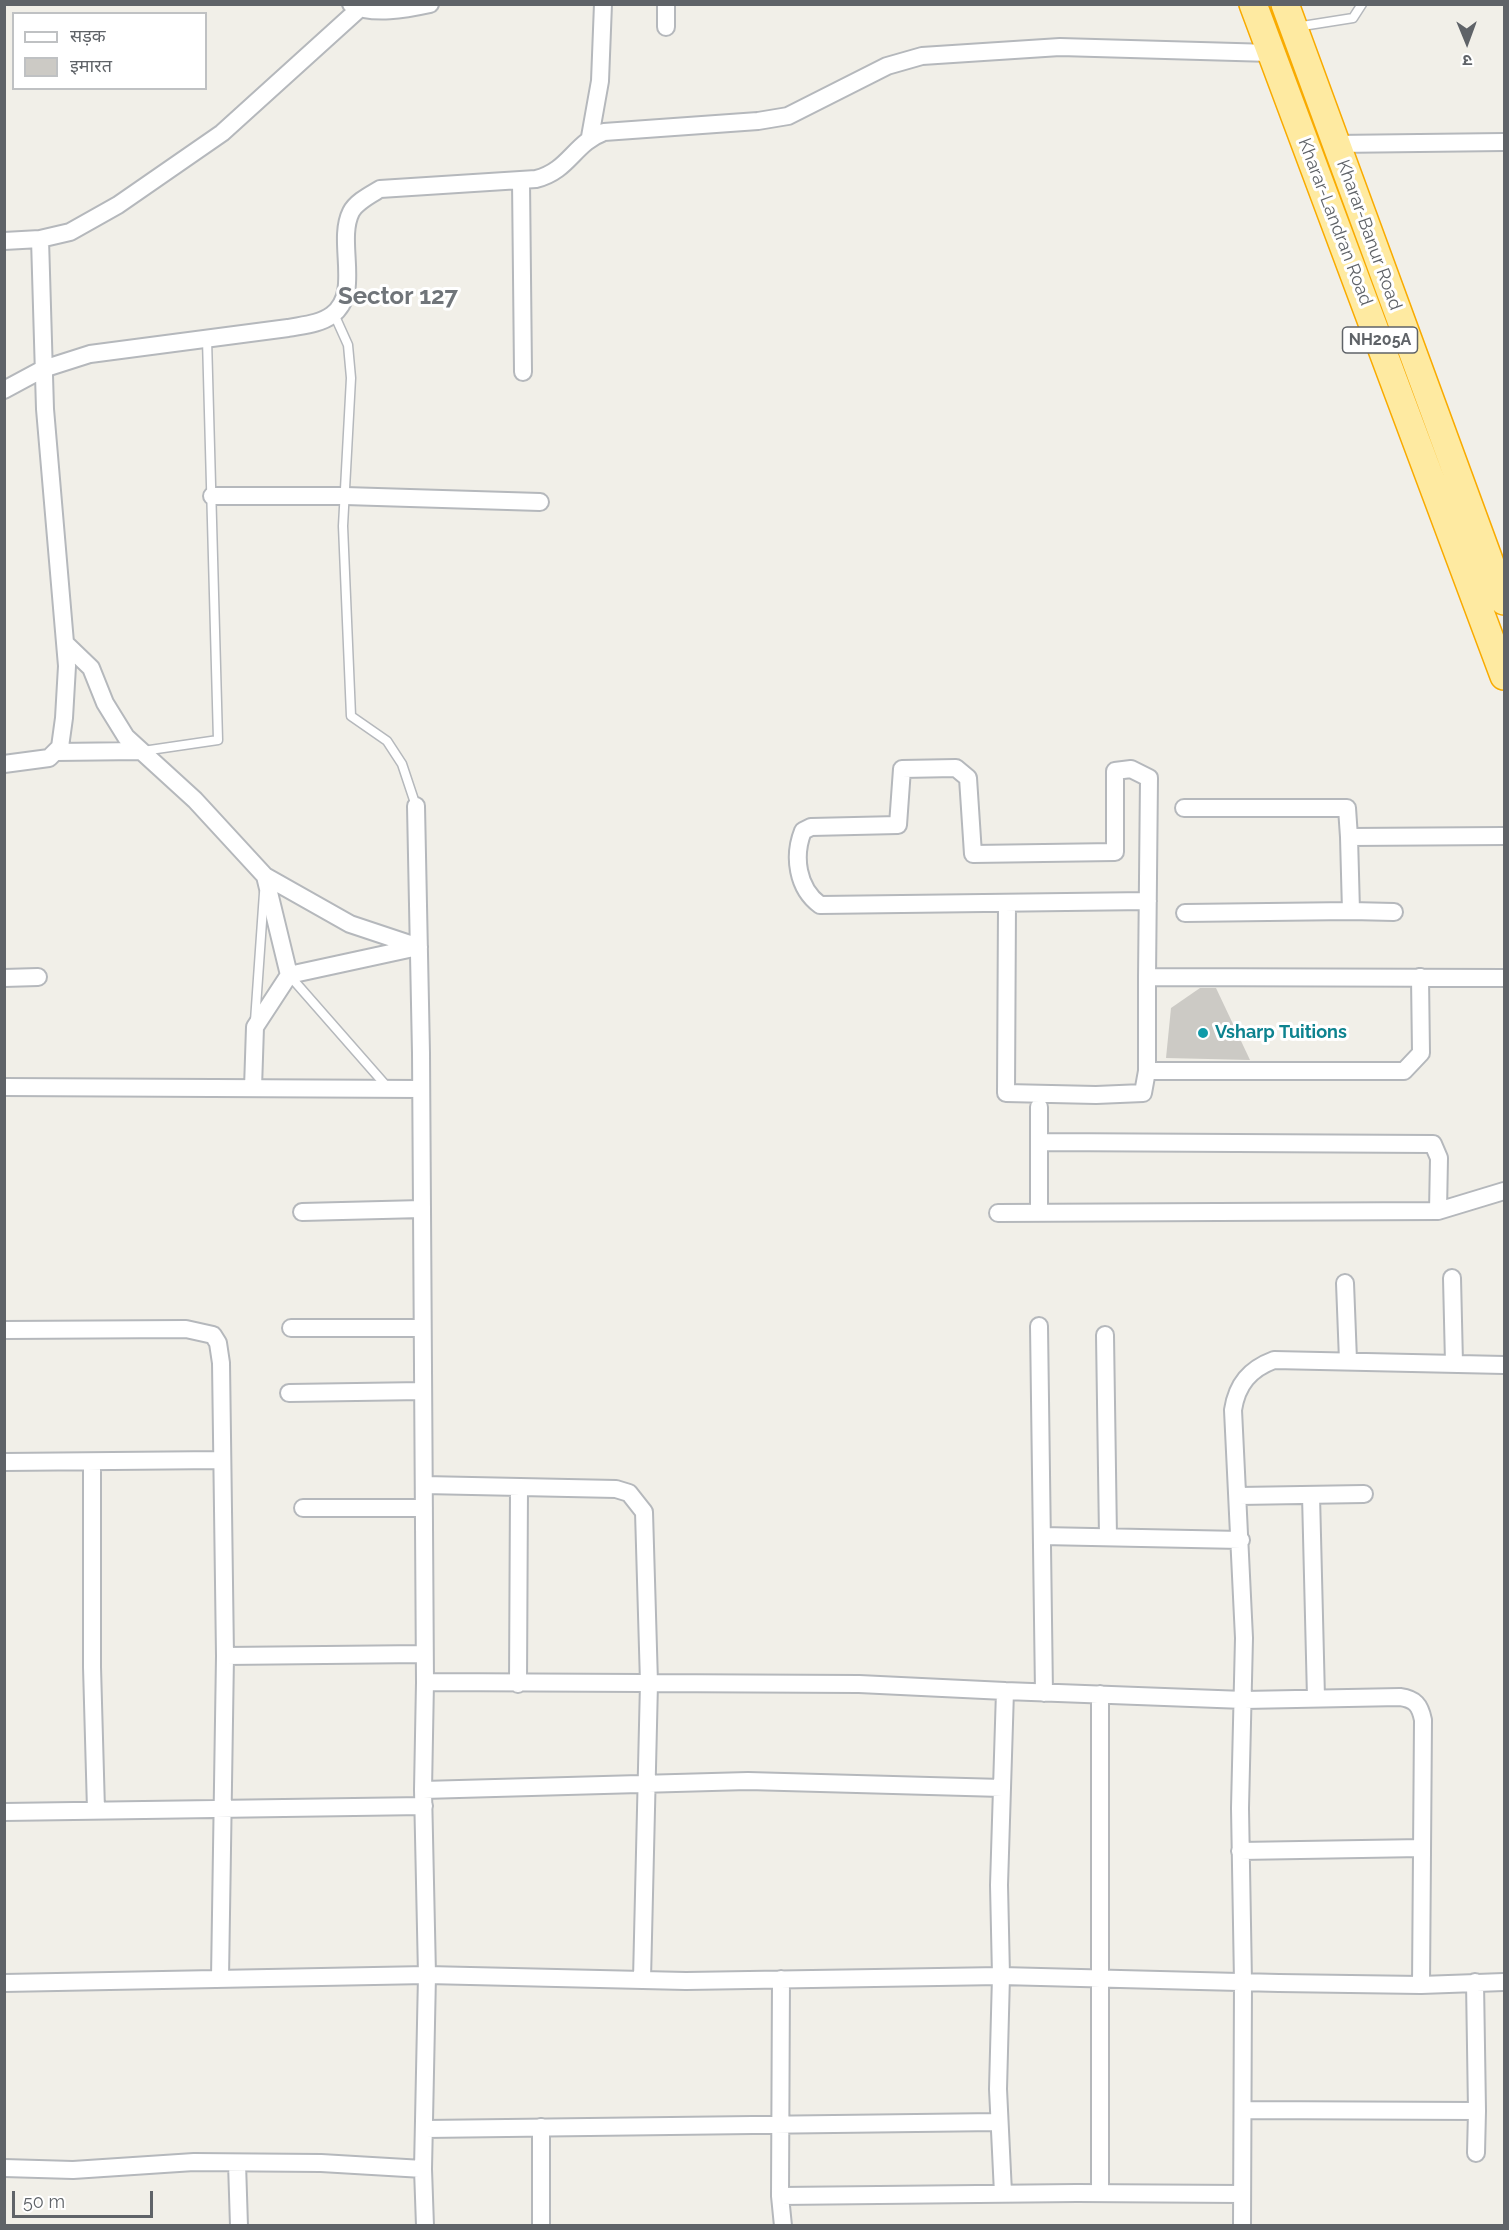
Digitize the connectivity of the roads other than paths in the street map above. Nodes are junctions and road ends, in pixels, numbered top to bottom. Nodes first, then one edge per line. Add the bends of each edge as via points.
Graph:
1 (430, 4) edge
2 (603, 4) edge
3 (666, 4) edge
4 (1253, 4) edge
5 (1362, 4) edge
6 (355, 7) edge
7 (1289, 16) edge
8 (666, 27) dead end
9 (1271, 52) junction
10 (590, 137) junction
11 (1504, 142) edge
12 (1335, 144) junction
13 (521, 181) junction
14 (40, 239) junction
15 (4, 241) edge
16 (334, 314) junction
17 (207, 339) junction
18 (43, 369) junction
19 (524, 372) dead end
20 (4, 390) edge
21 (212, 496) junction
22 (345, 496) junction
23 (540, 502) dead end
24 (1498, 562) edge
25 (1504, 601) edge
26 (65, 643) junction
27 (1504, 676) edge
28 (140, 751) junction
29 (56, 752) junction
30 (4, 764) edge
31 (416, 806) joint
32 (1184, 808) dead end
33 (1504, 836) edge
34 (1348, 837) junction
35 (265, 876) junction
36 (1148, 901) junction
37 (1007, 904) junction
38 (1351, 911) junction
39 (1394, 912) dead end
40 (1185, 913) dead end
41 (419, 946) junction
42 (289, 975) junction
43 (1147, 976) junction
44 (38, 977) dead end
45 (1420, 977) junction
46 (4, 978) edge
47 (1504, 978) edge
48 (255, 1027) junction
49 (1147, 1071) junction
50 (4, 1087) edge
51 (253, 1088) junction
52 (389, 1089) junction
53 (421, 1089) junction
54 (1040, 1107) dead end
55 (1040, 1142) junction
56 (1504, 1191) edge
57 (422, 1209) junction
58 (1039, 1211) junction
59 (1438, 1211) junction
60 (302, 1212) dead end
61 (998, 1213) dead end
62 (1452, 1278) dead end
63 (1345, 1283) dead end
64 (1039, 1326) dead end
65 (291, 1328) dead end
66 (422, 1328) junction
67 (4, 1329) edge
68 (1105, 1335) dead end
69 (1348, 1360) junction
70 (1454, 1363) junction
71 (1504, 1365) edge
72 (423, 1391) junction
73 (289, 1393) dead end
74 (220, 1460) junction
75 (92, 1461) junction
76 (4, 1462) edge
77 (424, 1485) junction
78 (519, 1488) junction
79 (1364, 1494) dead end
80 (1311, 1495) junction
81 (1239, 1496) junction
82 (303, 1508) dead end
83 (424, 1508) junction
84 (1042, 1536) junction
85 (1108, 1537) junction
86 (1241, 1540) junction
87 (424, 1654) junction
88 (225, 1656) junction
89 (425, 1682) junction
90 (649, 1683) junction
91 (518, 1684) junction
92 (1005, 1691) junction
93 (1044, 1693) junction
94 (1100, 1694) junction
95 (1316, 1698) junction
96 (1244, 1700) junction
97 (645, 1782) junction
98 (1002, 1788) junction
99 (423, 1798) junction
100 (96, 1810) junction
101 (221, 1810) junction
102 (4, 1812) edge
103 (1422, 1848) junction
104 (1240, 1851) junction
105 (428, 1975) junction
106 (1001, 1976) junction
107 (220, 1978) junction
108 (642, 1979) junction
109 (781, 1979) junction
110 (1098, 1979) junction
111 (1243, 1982) junction
112 (1475, 1982) junction
113 (1504, 1982) edge
114 (4, 1983) edge
115 (1421, 1985) junction
116 (1243, 2110) junction
117 (1477, 2111) junction
118 (998, 2122) junction
119 (781, 2124) junction
120 (541, 2127) junction
121 (425, 2128) junction
122 (1476, 2153) dead end
123 (237, 2163) junction
124 (4, 2168) edge
125 (423, 2169) junction
126 (1003, 2193) junction
127 (1100, 2193) junction
128 (1242, 2194) junction
129 (780, 2196) junction
130 (238, 2226) edge
131 (425, 2226) edge
132 (541, 2226) edge
133 (783, 2226) edge
134 (1242, 2226) edge

1 - 6 street via 411,8
2 - 10 street via 600,81
3 - 8 street
4 - 9 highway, Kharar-Landran Road / NH205A
5 - 7 lane via 1353,18
6 - 14 street via 222,133 88,223
7 - 12 highway, Kharar-Banur Road / NH205A
9 - 10 street via 1060,47 922,56 887,66 788,116 624,129
9 - 27 highway, Kharar-Landran Road / NH205A
10 - 13 street via 551,176
11 - 12 street
12 - 24 highway, Kharar-Banur Road / NH205A
13 - 16 street via 380,189 364,199 351,212 344,299
13 - 19 street
14 - 15 street
14 - 18 street
16 - 17 street via 288,328
16 - 22 lane via 348,345 351,378
17 - 18 street via 90,354
17 - 21 lane
18 - 20 street
18 - 26 street
21 - 22 street
21 - 28 lane via 218,740
22 - 23 street
22 - 31 lane via 351,716 387,741 402,764
24 - 25 highway, Kharar-Banur Road / NH205A
26 - 28 street via 91,668 105,703 126,737
26 - 29 street via 64,718
28 - 29 street
28 - 35 street via 195,800
29 - 30 street via 37,762
31 - 41 street
32 - 34 street via 1347,808
33 - 34 street
34 - 38 street
35 - 41 street via 350,924
35 - 42 street
35 - 48 lane
36 - 37 street
36 - 37 street via 1149,778 1131,769 1115,771 1115,852 974,854 968,778 956,768 902,769 898,825 811,827 803,831 800,879 805,891 820,905
36 - 43 street
37 - 49 street via 1006,1093 1143,1093
38 - 39 street
38 - 40 street
41 - 42 street
41 - 53 street
42 - 48 street
42 - 52 lane
43 - 45 street
43 - 49 street
44 - 46 street
45 - 47 street
45 - 49 street via 1421,1053 1404,1071
48 - 51 street
50 - 51 street
51 - 52 street
52 - 53 street
53 - 57 street
54 - 55 street
55 - 58 street
55 - 59 street via 1433,1144 1439,1158
56 - 59 street
57 - 60 street
57 - 66 street
58 - 59 street
58 - 61 street
62 - 70 street
63 - 69 street
64 - 84 street
65 - 66 street
66 - 72 street
67 - 74 street via 186,1329 213,1335 221,1363
68 - 85 street
69 - 70 street
69 - 81 street via 1274,1360 1251,1372 1235,1396 1233,1410
70 - 71 street
72 - 73 street
72 - 77 street
74 - 75 street
74 - 88 street
75 - 76 street
75 - 100 street
77 - 78 street
77 - 83 street
78 - 90 street via 616,1489 638,1501 646,1526
78 - 91 street
79 - 80 street
80 - 81 street
80 - 95 street
81 - 86 street
82 - 83 street
83 - 87 street
84 - 85 street
84 - 93 street
85 - 86 street
86 - 96 street
87 - 88 street
87 - 89 street
88 - 101 street
89 - 91 street
89 - 99 street
90 - 91 street
90 - 92 street via 859,1684
90 - 97 street
92 - 93 street
92 - 98 street
93 - 94 street
94 - 96 street
94 - 110 street via 1102,1852
95 - 96 street
95 - 103 street via 1400,1697 1416,1702 1421,1709
96 - 104 street
97 - 98 street via 852,1782
97 - 99 street
97 - 108 street
98 - 106 street
99 - 101 street
99 - 105 street
100 - 101 street
100 - 102 street
101 - 107 street
103 - 104 street
103 - 115 street
104 - 111 street
105 - 107 street
105 - 108 street
105 - 121 street
106 - 109 street
106 - 110 street
106 - 118 street
107 - 114 street
108 - 109 street
109 - 119 street
110 - 111 street
110 - 127 street
111 - 115 street
111 - 116 street
112 - 113 street
112 - 115 street
112 - 117 street
116 - 117 street
116 - 128 street
117 - 122 street
118 - 119 street
118 - 126 street
119 - 120 street
119 - 129 street
120 - 121 street
120 - 132 street
121 - 125 street
123 - 124 street via 73,2170
123 - 125 street
123 - 130 street
125 - 131 street
126 - 127 street
126 - 129 street
127 - 128 street
128 - 134 street
129 - 133 street

